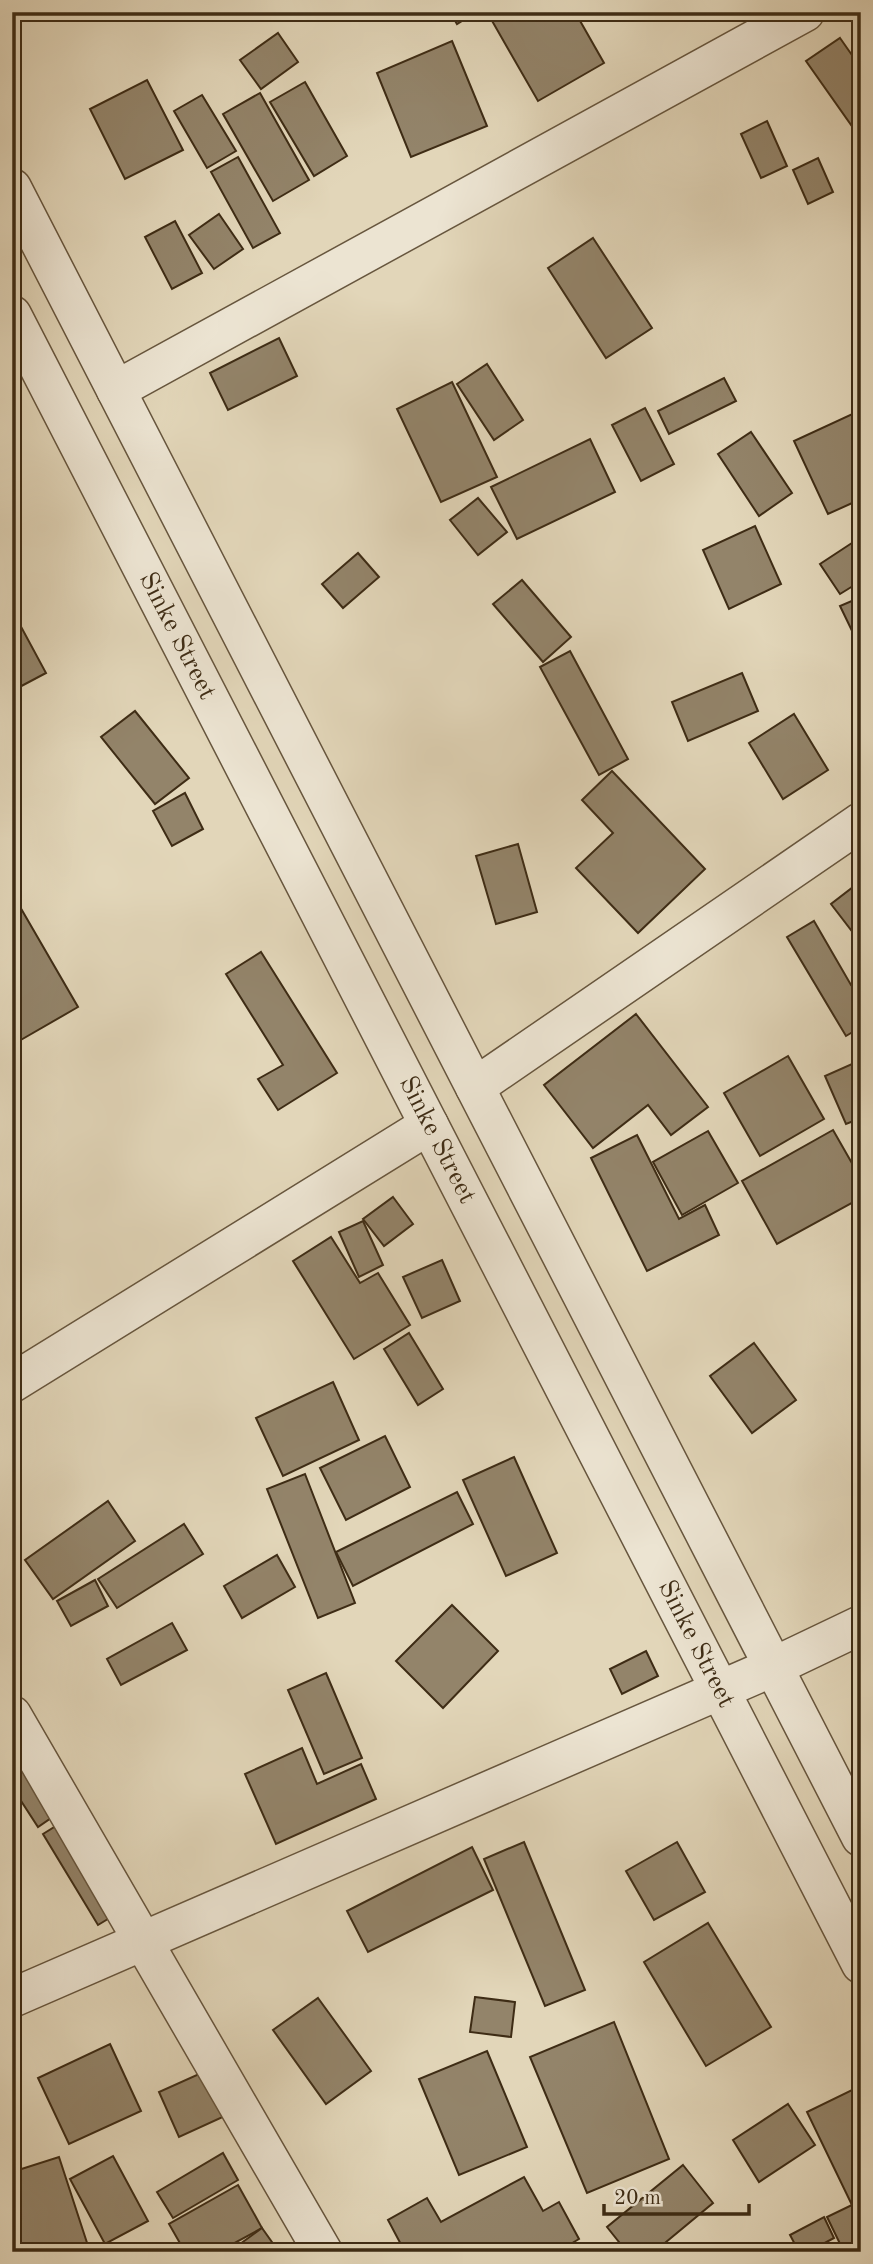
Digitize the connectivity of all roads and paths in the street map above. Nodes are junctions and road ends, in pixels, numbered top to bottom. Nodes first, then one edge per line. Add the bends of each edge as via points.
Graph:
1 (805, 12) edge
2 (12, 188) edge
3 (12, 315) edge
4 (116, 390) junction
5 (861, 822) edge
6 (475, 1087) junction
7 (429, 1125) junction
8 (12, 1383) edge
9 (861, 1625) edge
10 (773, 1667) junction
11 (720, 1690) junction
12 (12, 1715) edge
13 (861, 1837) edge
14 (143, 1941) junction
15 (861, 1964) edge
16 (12, 1998) edge
17 (323, 2252) edge

1 - 4 street
2 - 4 street
3 - 7 street, Sinke Street
4 - 6 street
5 - 6 street
6 - 10 street
7 - 8 street
7 - 11 street, Sinke Street
9 - 10 street
10 - 11 street
10 - 13 street
11 - 14 street
11 - 15 street, Sinke Street
12 - 14 street
14 - 16 street
14 - 17 street

